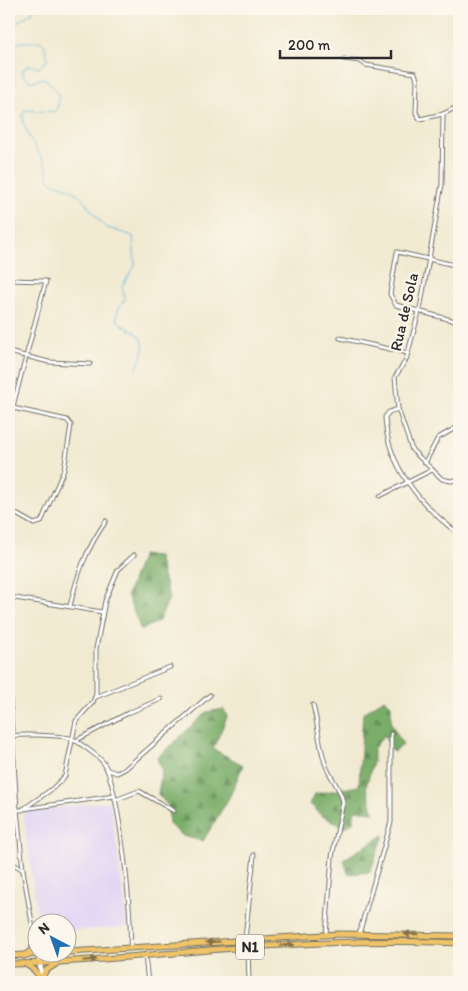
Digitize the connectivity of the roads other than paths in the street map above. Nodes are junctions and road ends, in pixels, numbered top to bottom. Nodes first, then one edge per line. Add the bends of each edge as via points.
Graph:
1 (344, 59) dead end
2 (459, 106) edge
3 (443, 114) junction
4 (428, 259) junction
5 (459, 266) edge
6 (9, 280) edge
7 (420, 312) junction
8 (459, 322) edge
9 (340, 338) dead end
10 (9, 352) edge
11 (408, 353) junction
12 (25, 358) junction
13 (90, 364) dead end
14 (13, 408) junction
15 (398, 409) junction
16 (9, 421) edge
17 (459, 426) edge
18 (425, 463) junction
19 (432, 470) junction
20 (459, 479) edge
21 (408, 482) junction
22 (380, 496) dead end
23 (9, 510) edge
24 (106, 521) dead end
25 (459, 534) edge
26 (134, 554) dead end
27 (9, 597) edge
28 (70, 606) junction
29 (102, 612) junction
30 (10, 644) edge
31 (9, 654) edge
32 (170, 667) dead end
33 (9, 684) edge
34 (210, 695) dead end
35 (96, 697) junction
36 (161, 699) dead end
37 (313, 705) dead end
38 (391, 734) dead end
39 (11, 736) edge
40 (73, 739) junction
41 (108, 770) junction
42 (114, 798) junction
43 (17, 810) junction
44 (22, 810) junction
45 (174, 811) dead end
46 (254, 855) dead end
47 (9, 860) edge
48 (23, 870) junction
49 (31, 914) edge
50 (359, 934) junction
51 (326, 935) junction
52 (459, 936) edge
53 (245, 940) junction
54 (459, 943) edge
55 (248, 947) junction
56 (130, 950) junction
57 (28, 953) edge
58 (78, 953) edge
59 (9, 956) edge
60 (24, 956) junction
61 (28, 956) edge
62 (145, 956) junction
63 (78, 961) edge
64 (9, 964) edge
65 (24, 964) junction
66 (28, 964) edge
67 (39, 964) edge
68 (56, 964) edge
69 (42, 980) edge
70 (148, 982) edge
71 (249, 982) edge

1 - 3 street via 415,72 417,117 426,119
2 - 3 street
3 - 4 street, Rua de Sola via 442,184
4 - 5 street
4 - 7 street, Rua de Sola
4 - 7 street via 397,252 391,284 393,302
6 - 12 street via 46,280
7 - 8 street
7 - 11 street, Rua de Sola
9 - 11 street
10 - 12 street
11 - 15 street, Rua de Sola via 395,377
12 - 13 street
12 - 14 street
14 - 16 street
14 - 23 street via 67,420 71,425 64,470 41,522 34,524
15 - 18 street, Rua de Sola via 412,450
15 - 21 street via 386,415 386,425 393,455
17 - 18 street via 438,438
18 - 19 street, Rua de Sola
19 - 20 street, Rua de Sola via 446,481
19 - 21 street
21 - 22 street
21 - 25 street via 425,506
24 - 28 street via 86,552
26 - 29 street via 114,577
27 - 28 street
28 - 29 street
29 - 35 street via 96,660
30 - 31 street
32 - 35 street
33 - 39 street
34 - 41 street via 125,769 118,773
35 - 40 street via 77,720
36 - 40 street
37 - 51 street via 324,762 342,794 343,802 332,857
38 - 50 street via 391,822
39 - 40 street
39 - 43 street
40 - 41 street via 100,759
40 - 44 street via 63,779
41 - 42 street
42 - 44 street
42 - 45 street via 139,791
42 - 56 street via 128,900
43 - 44 street
43 - 48 street
46 - 53 street
47 - 48 street
48 - 49 street
50 - 51 main road, N1
52 -> 50 main road, N1
51 - 53 main road, N1
53 -> 56 main road, N1
55 -> 54 main road, N1 via 379,941
55 - 62 main road, N1
55 - 71 street
56 - 58 main road, N1
57 - 60 main road
59 - 60 main road, N1
60 - 61 main road, N1
63 -> 62 main road, N1
62 - 70 street
64 - 65 main road, N1
65 - 66 main road, N1
65 - 69 main road
67 - 69 street
68 - 69 main road via 47,969

